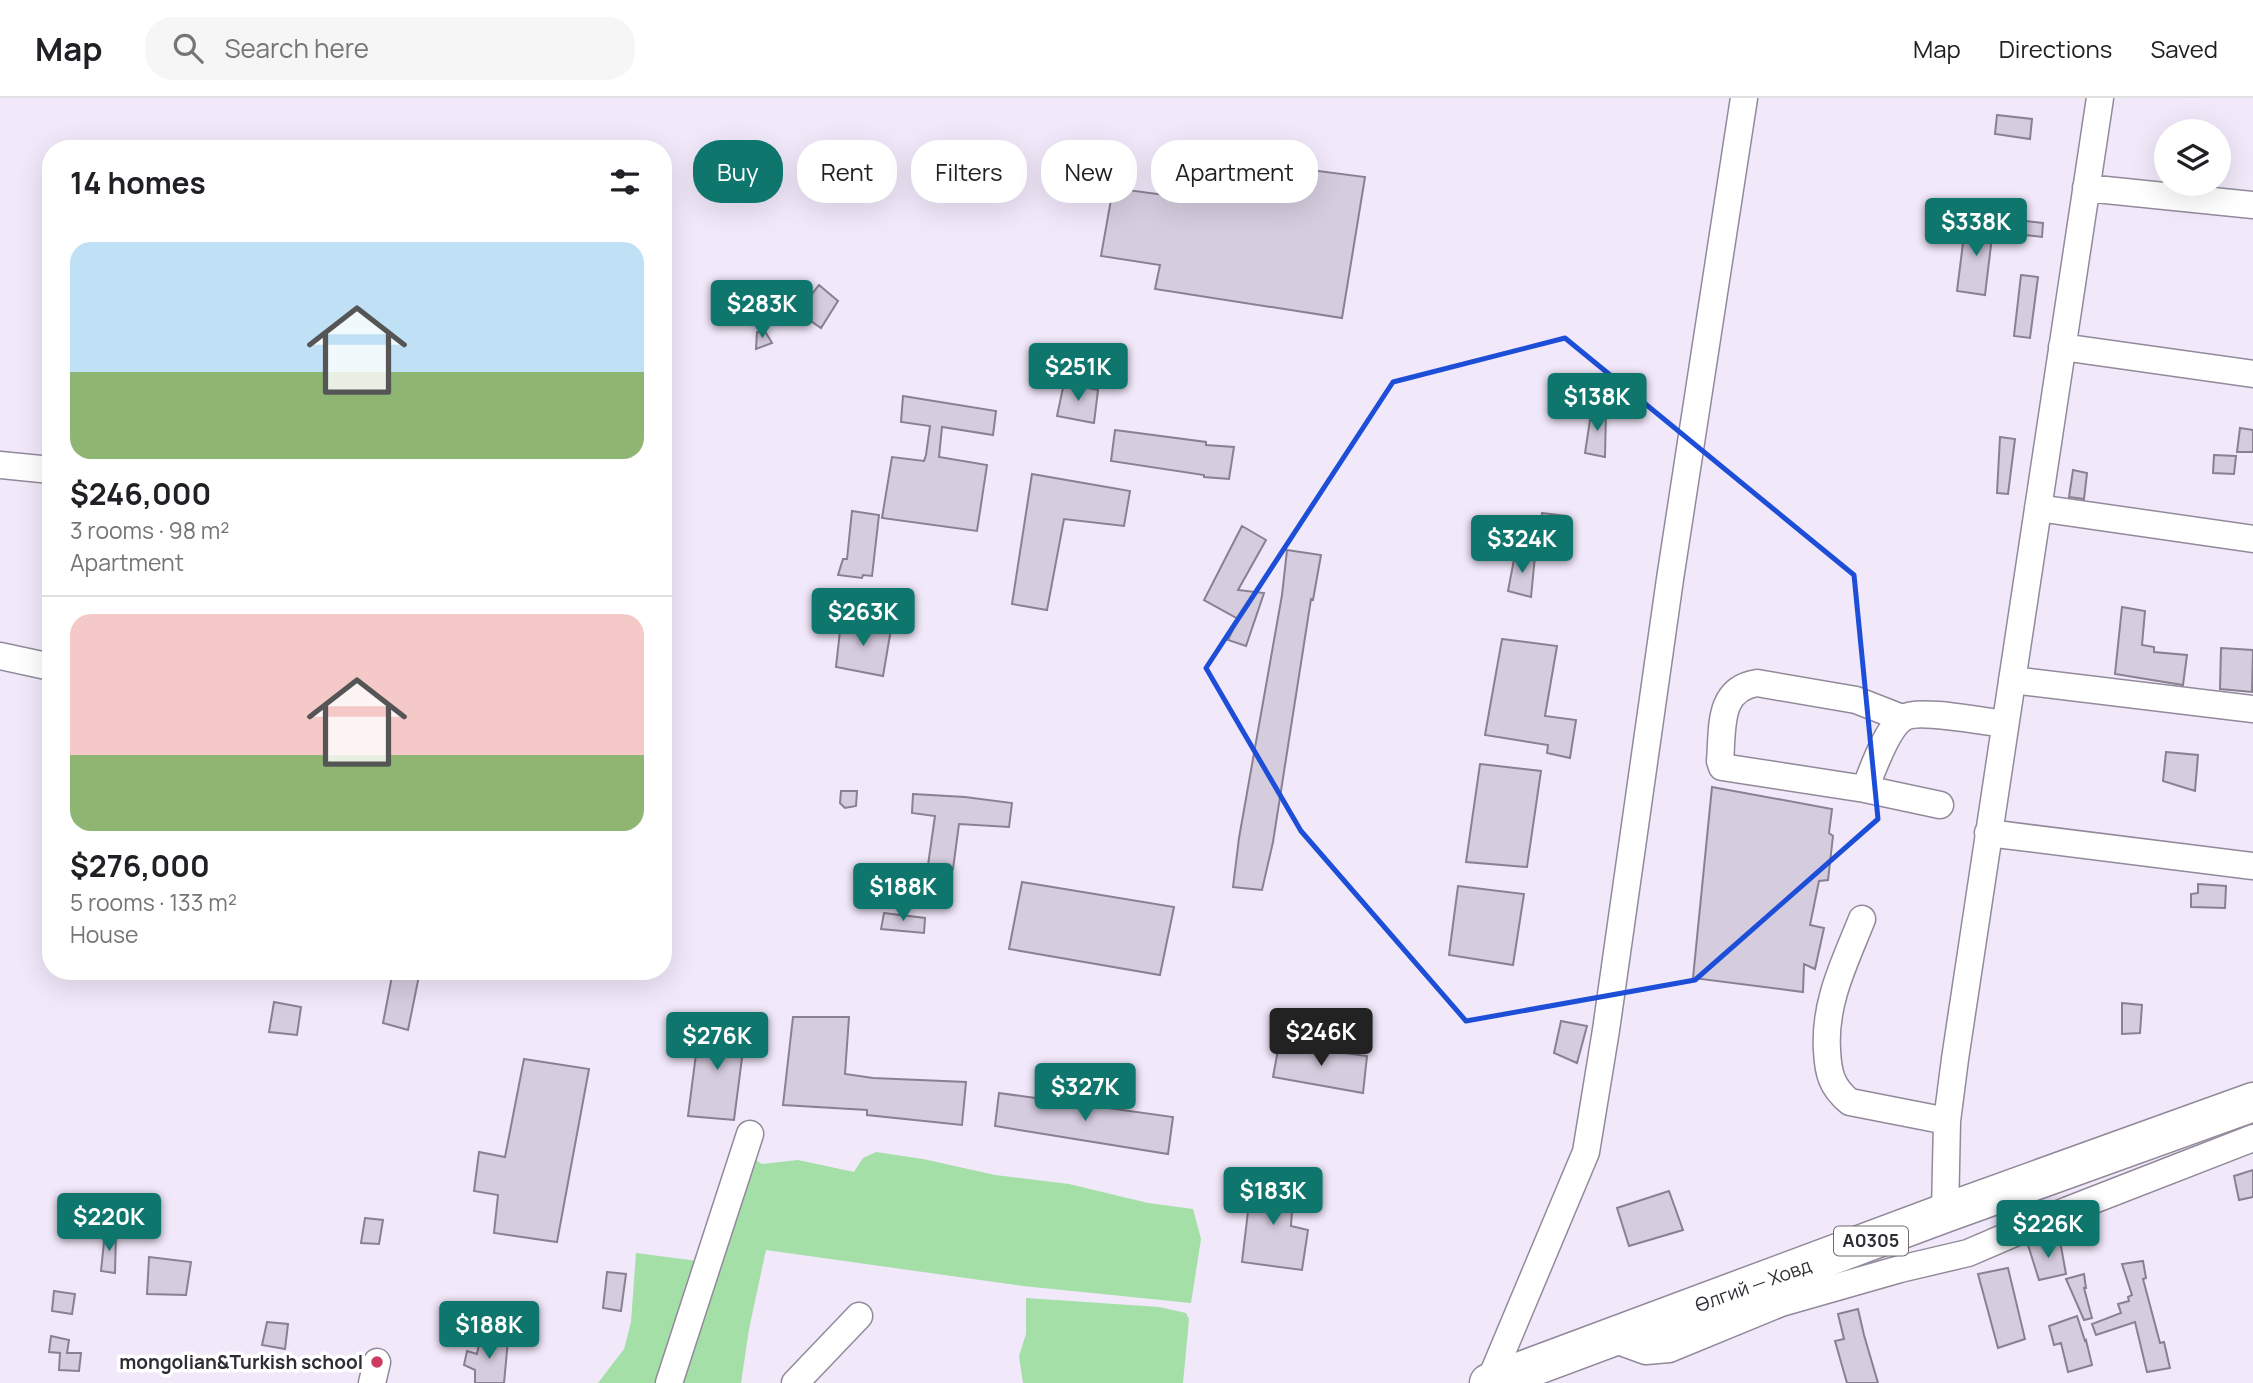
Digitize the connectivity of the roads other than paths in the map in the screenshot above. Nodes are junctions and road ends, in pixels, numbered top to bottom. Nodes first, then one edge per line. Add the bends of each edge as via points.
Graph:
1 (1744, 98) edge
2 (2100, 98) edge
3 (2087, 188) junction
4 (2253, 205) edge
5 (2063, 347) junction
6 (2253, 374) edge
7 (0, 465) edge
8 (42, 469) edge
9 (2038, 508) junction
10 (2253, 539) edge
11 (0, 656) edge
12 (42, 665) edge
13 (2012, 680) junction
14 (2253, 709) edge
15 (1902, 718) junction
16 (2005, 724) junction
17 (1865, 789) junction
18 (1940, 805) dead end
19 (1987, 833) junction
20 (2253, 866) edge
21 (1862, 919) dead end
22 (2253, 1102) edge
23 (1947, 1121) junction
24 (750, 1134) dead end
25 (2253, 1138) edge
26 (1945, 1213) junction
27 (859, 1315) dead end
28 (1610, 1338) junction
29 (668, 1383) edge
30 (795, 1383) edge
31 (1489, 1383) edge

1 - 31 street via 1586,1152
2 - 3 street
3 - 4 street
3 - 5 street
5 - 6 street
5 - 9 street
7 - 8 street
9 - 10 street
9 - 13 street
11 - 12 street
13 - 14 street
13 - 16 street
15 - 16 street via 1917,713
15 - 17 street via 1884,743
15 - 17 street via 1856,700 1757,683 1743,685 1725,707 1722,767
16 - 19 street
17 - 18 street
19 - 20 street
19 - 23 street
21 - 23 street via 1828,1008 1826,1044 1833,1084 1850,1102
22 - 26 highway, Өлгий — Ховд / A0305
23 - 26 street
24 - 29 street
25 - 28 street via 1968,1253 1781,1303 1669,1349 1646,1350
26 - 28 highway, Өлгий — Ховд / A0305
27 - 30 street
28 - 31 highway, Өлгий — Ховд / A0305

